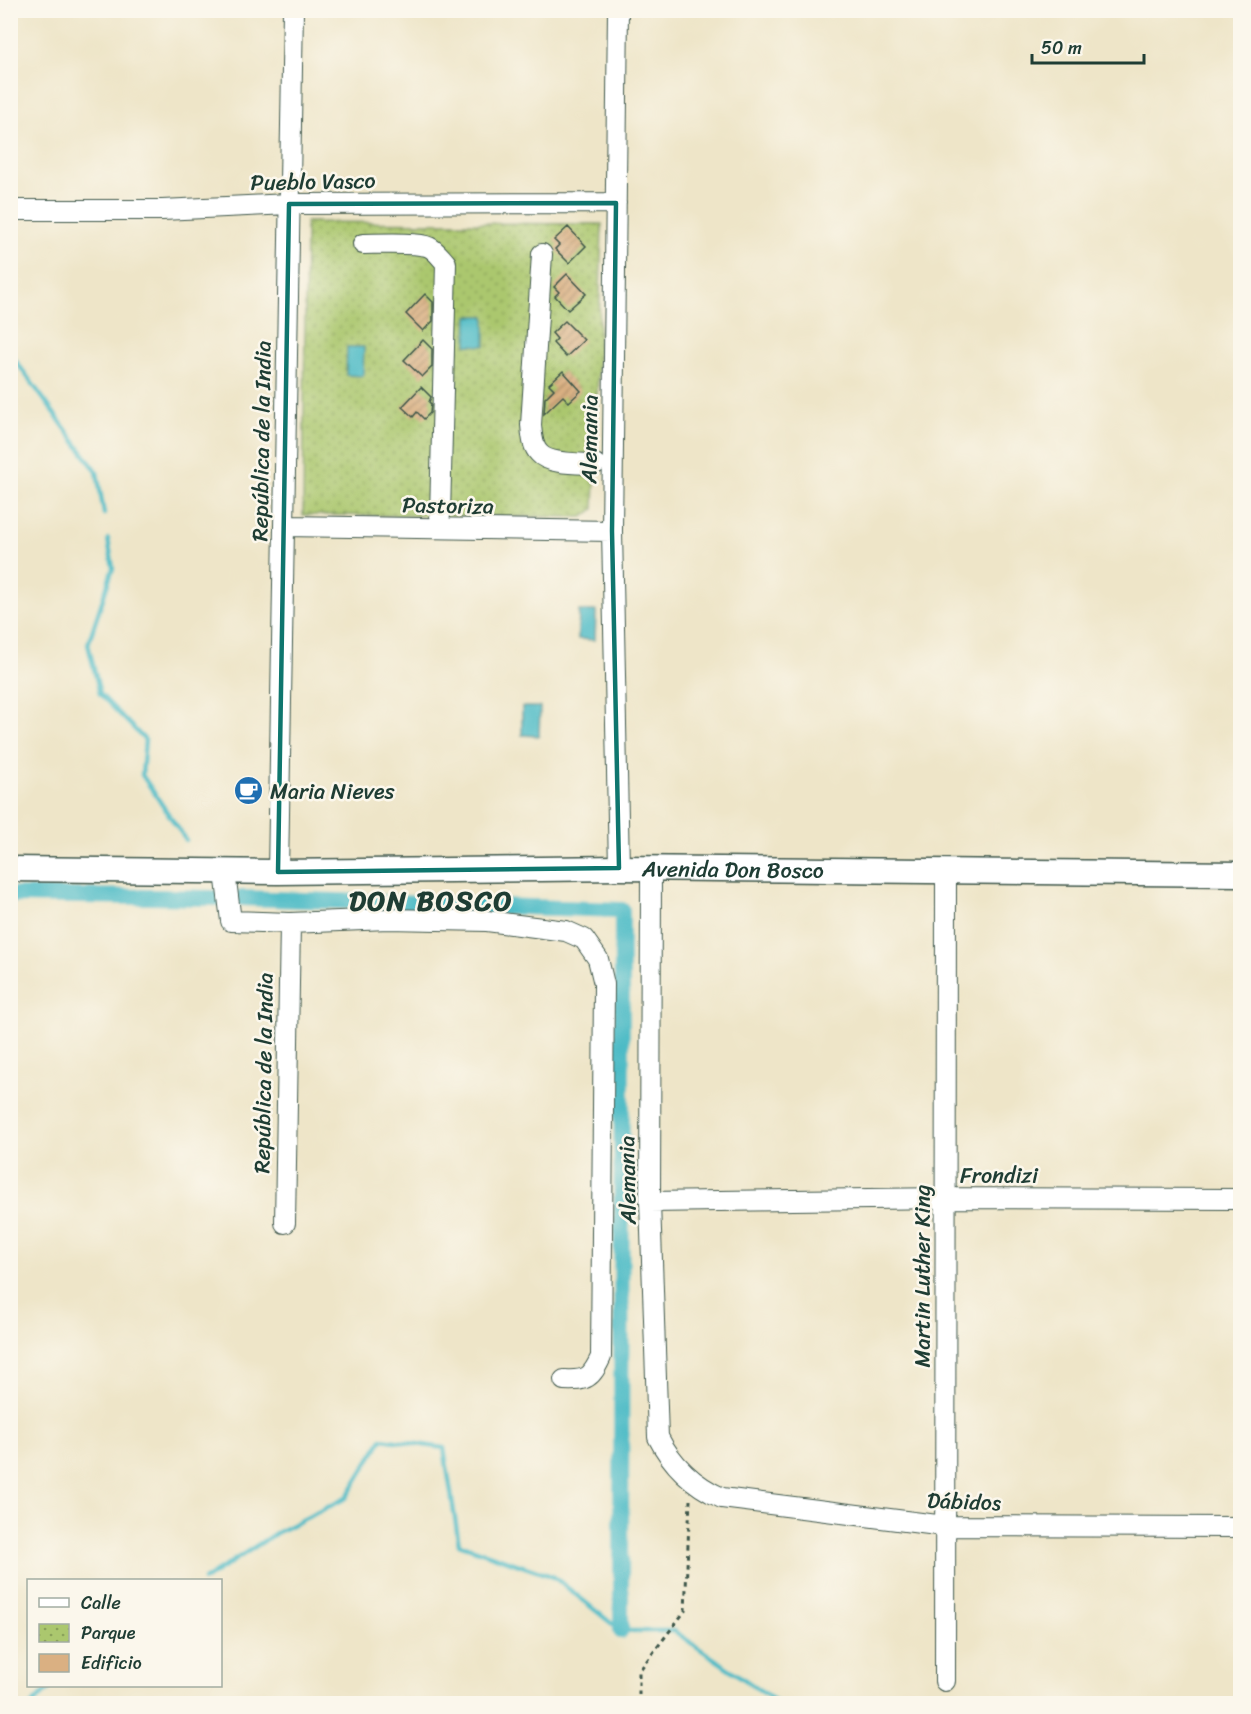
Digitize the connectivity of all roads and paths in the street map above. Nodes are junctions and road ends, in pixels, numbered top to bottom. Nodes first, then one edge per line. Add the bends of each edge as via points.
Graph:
1 (293, 10) edge
2 (618, 10) edge
3 (616, 203) junction
4 (290, 204) junction
5 (10, 210) edge
6 (363, 244) dead end
7 (542, 254) dead end
8 (595, 464) dead end
9 (440, 516) dead end
10 (284, 526) junction
11 (612, 531) junction
12 (619, 868) junction
13 (651, 868) junction
14 (10, 869) edge
15 (946, 870) junction
16 (225, 872) junction
17 (278, 872) junction
18 (1240, 874) edge
19 (290, 923) junction
20 (946, 1198) junction
21 (1240, 1199) edge
22 (650, 1202) junction
23 (285, 1223) dead end
24 (564, 1380) dead end
25 (691, 1480) junction
26 (945, 1526) junction
27 (1240, 1527) edge
28 (945, 1681) dead end
29 (639, 1704) edge

1 - 4 street, República de la India
2 - 3 street, Alemania
3 - 4 street, Pueblo Vasco
3 - 11 street, Alemania
4 - 5 street, Pueblo Vasco via 162,210
4 - 10 street, República de la India
6 - 9 street via 429,247 446,263
7 - 8 street via 533,440 538,452 550,460
10 - 11 street, Pastoriza
10 - 17 street, República de la India
11 - 12 street, Alemania
12 - 13 main road, Avenida Don Bosco
12 - 17 main road, Avenida Don Bosco
13 - 15 main road, Avenida Don Bosco
13 - 22 street, Alemania
14 - 16 main road, Avenida Don Bosco
15 - 18 main road, Avenida Don Bosco
15 - 20 street, Martin Luther King
16 - 17 main road, Avenida Don Bosco
16 - 19 street via 231,921
19 - 23 street, República de la India
19 - 24 street, Alemania via 388,919 487,921 566,931 584,939 598,959 604,984 601,1357 594,1371 580,1381
20 - 21 street, Frondizi
20 - 22 street, Frondizi
20 - 26 street, Martin Luther King
22 - 25 street, Alemania via 658,1437 666,1453
25 - 26 street, Dábidos via 722,1498
25 - 29 path via 685,1611 639,1671
26 - 27 street, Dábidos
26 - 28 street, Martin Luther King

